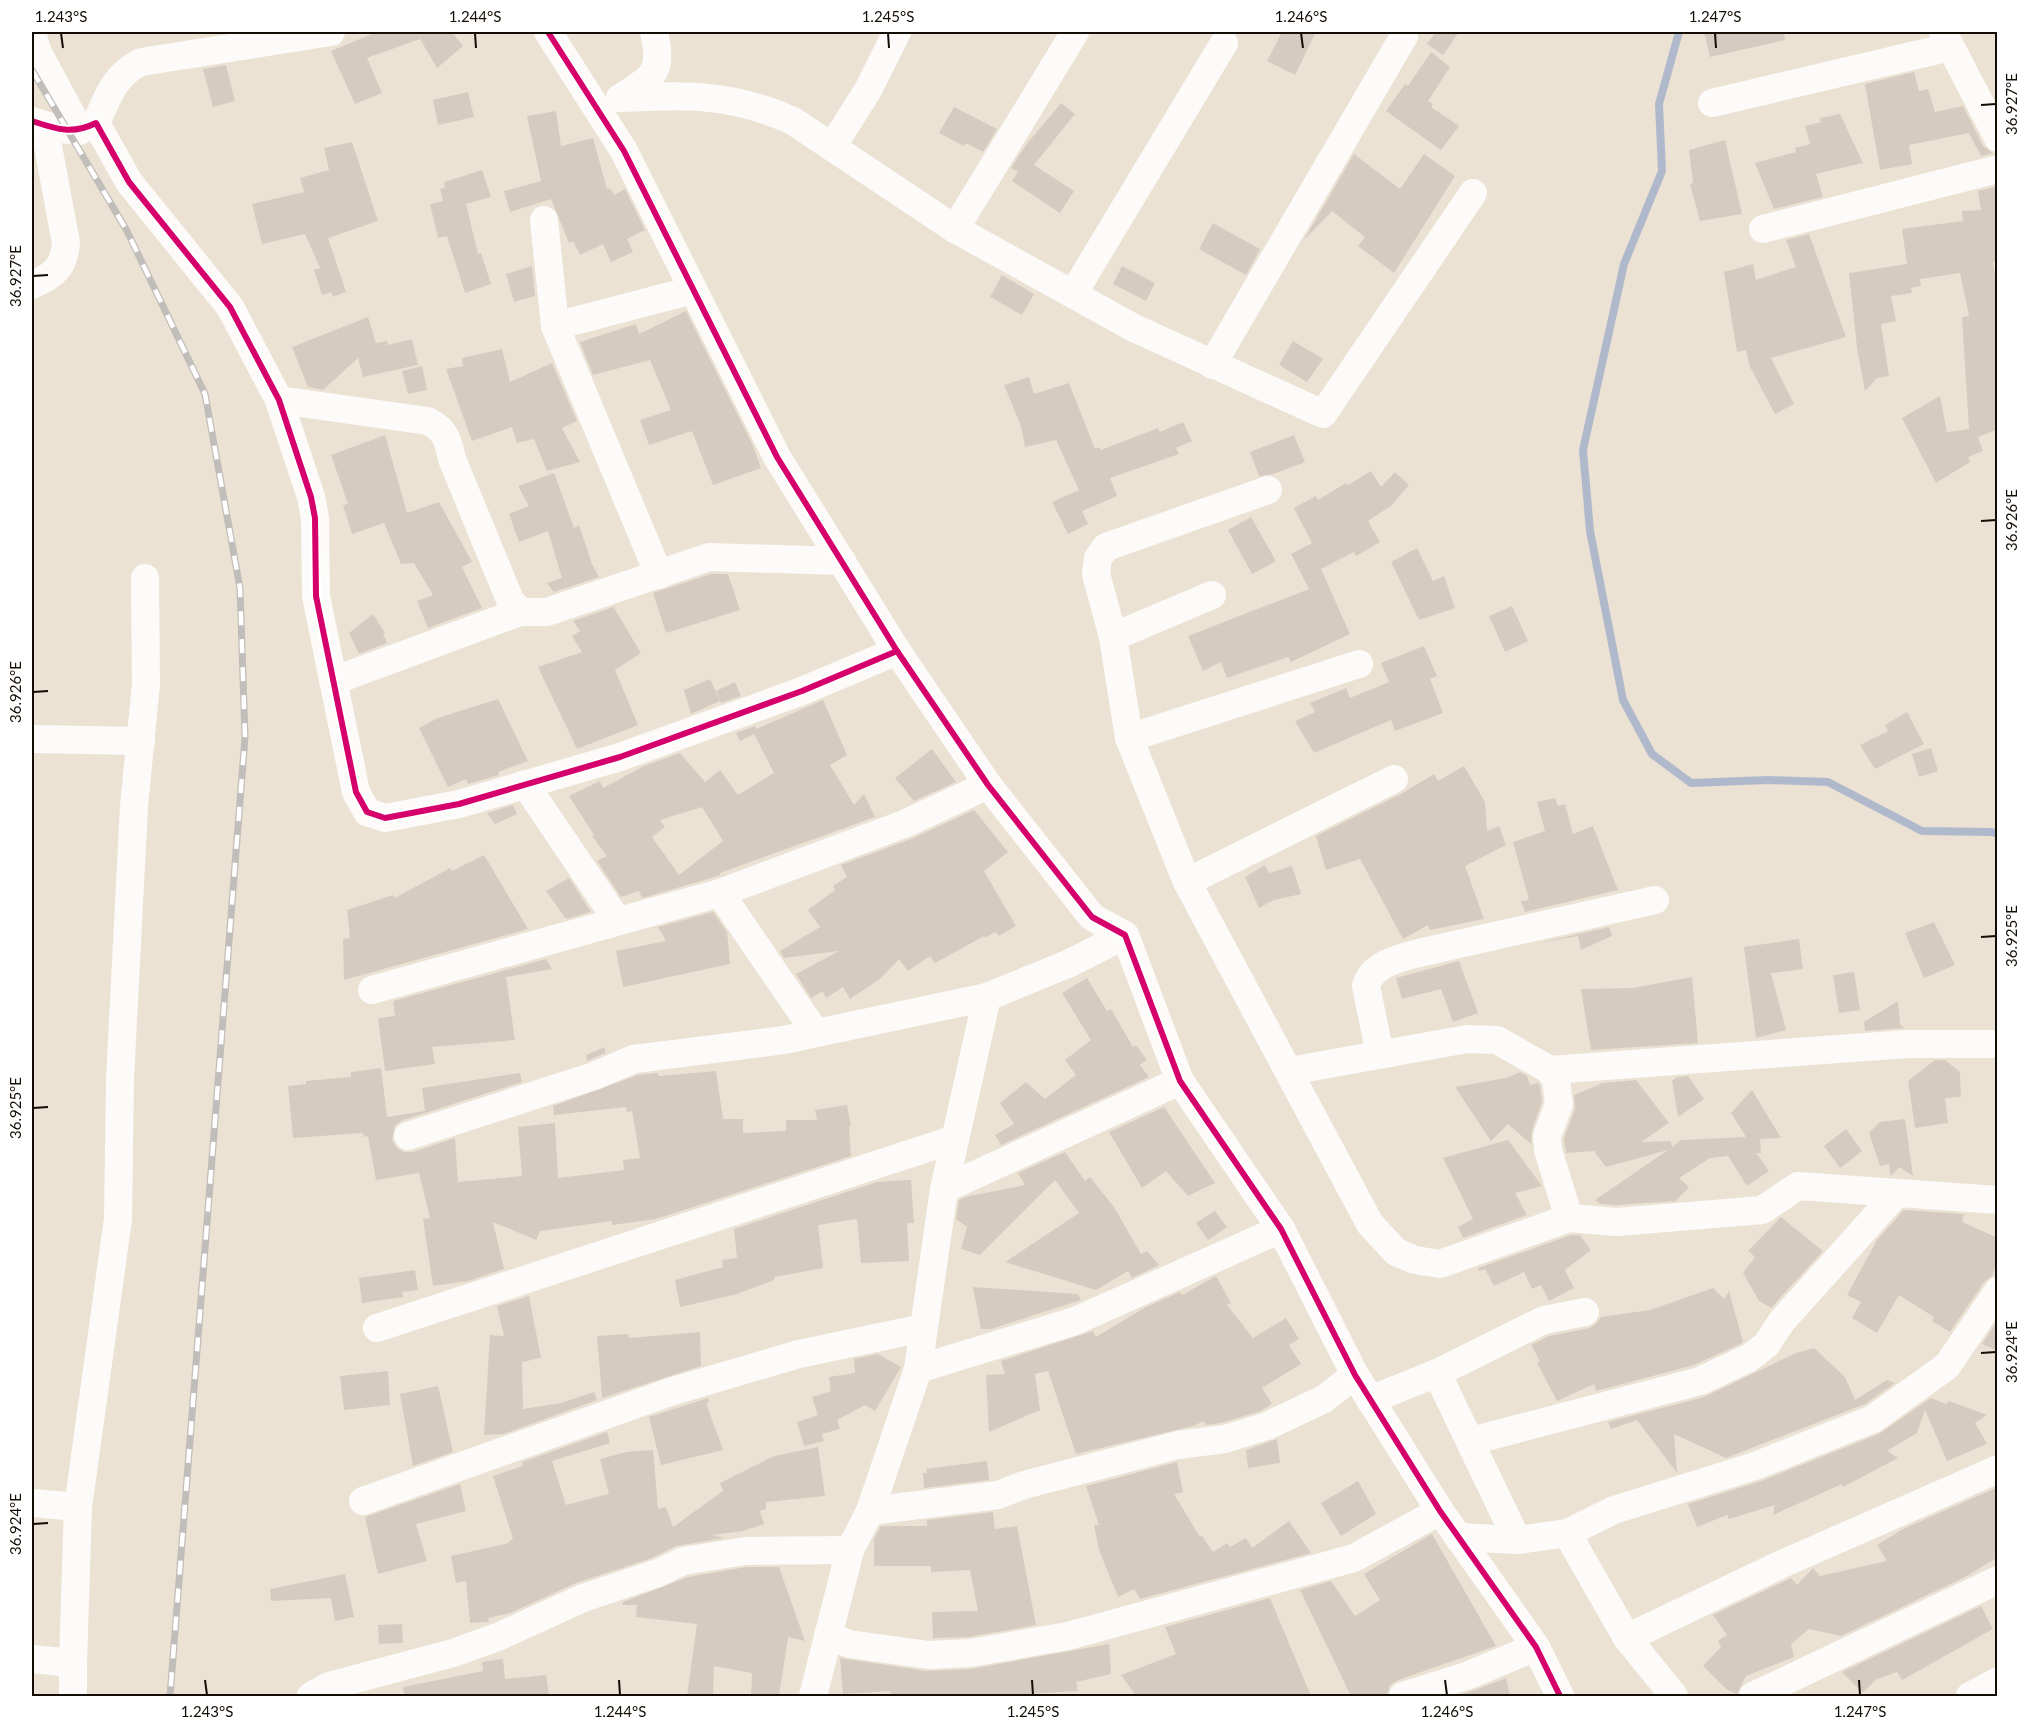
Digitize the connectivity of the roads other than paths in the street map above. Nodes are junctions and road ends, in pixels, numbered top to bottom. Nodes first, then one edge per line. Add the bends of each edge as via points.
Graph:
1 (32, 32) edge
2 (331, 32) edge
3 (548, 32) edge
4 (654, 32) edge
5 (897, 32) edge
6 (1075, 32) edge
7 (1404, 36) dead end
8 (1946, 39) edge
9 (1224, 43) dead end
10 (620, 99) junction
11 (1712, 103) dead end
12 (38, 123) edge
13 (88, 127) junction
14 (614, 134) junction
15 (1998, 138) edge
16 (832, 147) junction
17 (1998, 169) edge
18 (1473, 193) dead end
19 (544, 220) dead end
20 (955, 228) junction
21 (1763, 229) dead end
22 (32, 285) edge
23 (693, 290) junction
24 (1073, 294) junction
25 (555, 326) junction
26 (1212, 365) junction
27 (279, 400) junction
28 (1268, 490) dead end
29 (842, 561) junction
30 (659, 575) junction
31 (145, 578) dead end
32 (1212, 595) dead end
33 (520, 612) junction
34 (1113, 637) junction
35 (897, 651) junction
36 (1359, 664) dead end
37 (333, 681) junction
38 (1129, 738) junction
39 (32, 739) edge
40 (141, 741) junction
41 (1394, 779) dead end
42 (525, 784) junction
43 (988, 785) junction
44 (1187, 882) junction
45 (720, 893) junction
46 (1655, 900) dead end
47 (617, 920) junction
48 (1125, 935) junction
49 (372, 990) dead end
50 (987, 997) junction
51 (814, 1032) junction
52 (1998, 1044) edge
53 (1380, 1055) junction
54 (1550, 1070) junction
55 (1290, 1071) junction
56 (1180, 1081) junction
57 (408, 1136) dead end
58 (955, 1139) junction
59 (944, 1189) junction
60 (1896, 1194) junction
61 (1998, 1200) edge
62 (1569, 1218) junction
63 (1281, 1229) junction
64 (1998, 1291) edge
65 (1585, 1312) dead end
66 (377, 1328) dead end
67 (923, 1328) junction
68 (918, 1370) junction
69 (1437, 1373) junction
70 (1355, 1375) junction
71 (1370, 1400) junction
72 (1471, 1441) junction
73 (1998, 1469) edge
74 (363, 1501) dead end
75 (32, 1503) edge
76 (78, 1508) junction
77 (870, 1510) junction
78 (1440, 1511) junction
79 (1567, 1533) junction
80 (1458, 1537) junction
81 (1517, 1540) junction
82 (850, 1550) junction
83 (1998, 1580) edge
84 (828, 1635) junction
85 (1627, 1638) junction
86 (1536, 1647) junction
87 (32, 1659) edge
88 (73, 1664) junction
89 (1998, 1681) edge
90 (73, 1696) edge
91 (310, 1696) edge
92 (813, 1696) edge
93 (1403, 1696) edge
94 (1560, 1696) edge
95 (1674, 1696) edge
96 (1753, 1696) edge
97 (1970, 1696) edge

1 - 13 street via 37,51
2 - 13 street via 141,62 113,83
3 - 14 street
4 - 10 street via 657,63 652,77
5 - 16 street via 868,90
6 - 20 street
7 - 26 street
8 - 11 street
8 - 15 street
9 - 24 street
10 - 14 street
10 - 16 street via 688,95 763,107
12 - 13 street
12 - 22 street via 65,260 52,276
13 - 27 street via 230,307
14 - 23 street
16 - 20 street
17 - 21 street
18 - 26 street via 1323,414
19 - 25 street
20 - 24 street
23 - 25 street
23 - 29 street via 759,426
24 - 26 street
25 - 30 street
27 - 33 street via 428,421 440,428 448,437 452,459 510,600
27 - 37 street via 311,496 316,596
28 - 34 street via 1106,547 1098,558 1096,574
29 - 30 street via 709,557
29 - 35 street
30 - 33 street via 547,612
31 - 40 street via 146,684
32 - 34 street
33 - 37 street
34 - 38 street
35 - 42 street via 802,691 620,757
35 - 43 street
36 - 38 street
37 - 42 street via 356,792 367,812 376,817 459,804
38 - 44 street
39 - 40 street
40 - 76 street via 120,1079 118,1219
41 - 44 street
42 - 47 street
43 - 45 street via 904,824
43 - 48 street via 1092,917
44 - 55 street
45 - 47 street
45 - 51 street
46 - 53 street via 1419,953 1386,964 1369,978 1366,986
47 - 49 street
48 - 50 street via 1070,963
48 - 56 street
50 - 51 street
50 - 58 street
51 - 57 street via 784,1040 634,1059 594,1076
52 - 54 street via 1885,1045
53 - 54 street via 1479,1038 1497,1040
53 - 55 street
54 - 62 street via 1556,1080 1559,1104 1547,1136 1548,1150
55 - 62 street via 1370,1224 1396,1252 1440,1264
56 - 59 street
56 - 63 street
58 - 59 street
58 - 66 street
59 - 67 street
60 - 61 street
60 - 62 street via 1798,1186 1762,1210 1617,1222
60 - 72 street via 1782,1321 1766,1345 1749,1358 1700,1381
63 - 68 street via 1075,1321
63 - 70 street
64 - 79 street via 1947,1366 1873,1419 1755,1466 1614,1509
65 - 69 street via 1544,1320
67 - 68 street
67 - 74 street via 798,1354 673,1391
68 - 77 street
69 - 71 street
69 - 72 street
70 - 71 street
70 - 77 street via 1324,1399 1225,1439 1178,1444 998,1495
71 - 78 street
72 - 81 street
73 - 85 street via 1782,1563
75 - 76 street
76 - 88 street
77 - 82 street
78 - 80 street
78 - 84 street via 1354,1558 1068,1636 970,1653 929,1655 849,1644
79 - 81 street
79 - 85 street
80 - 81 street
80 - 86 street
82 - 84 street
82 - 91 street via 745,1551 683,1561 453,1653 329,1686
83 - 96 street
84 - 92 street
85 - 95 street
86 - 93 street via 1469,1675
86 - 94 street
87 - 88 street
88 - 90 street
89 - 97 street

